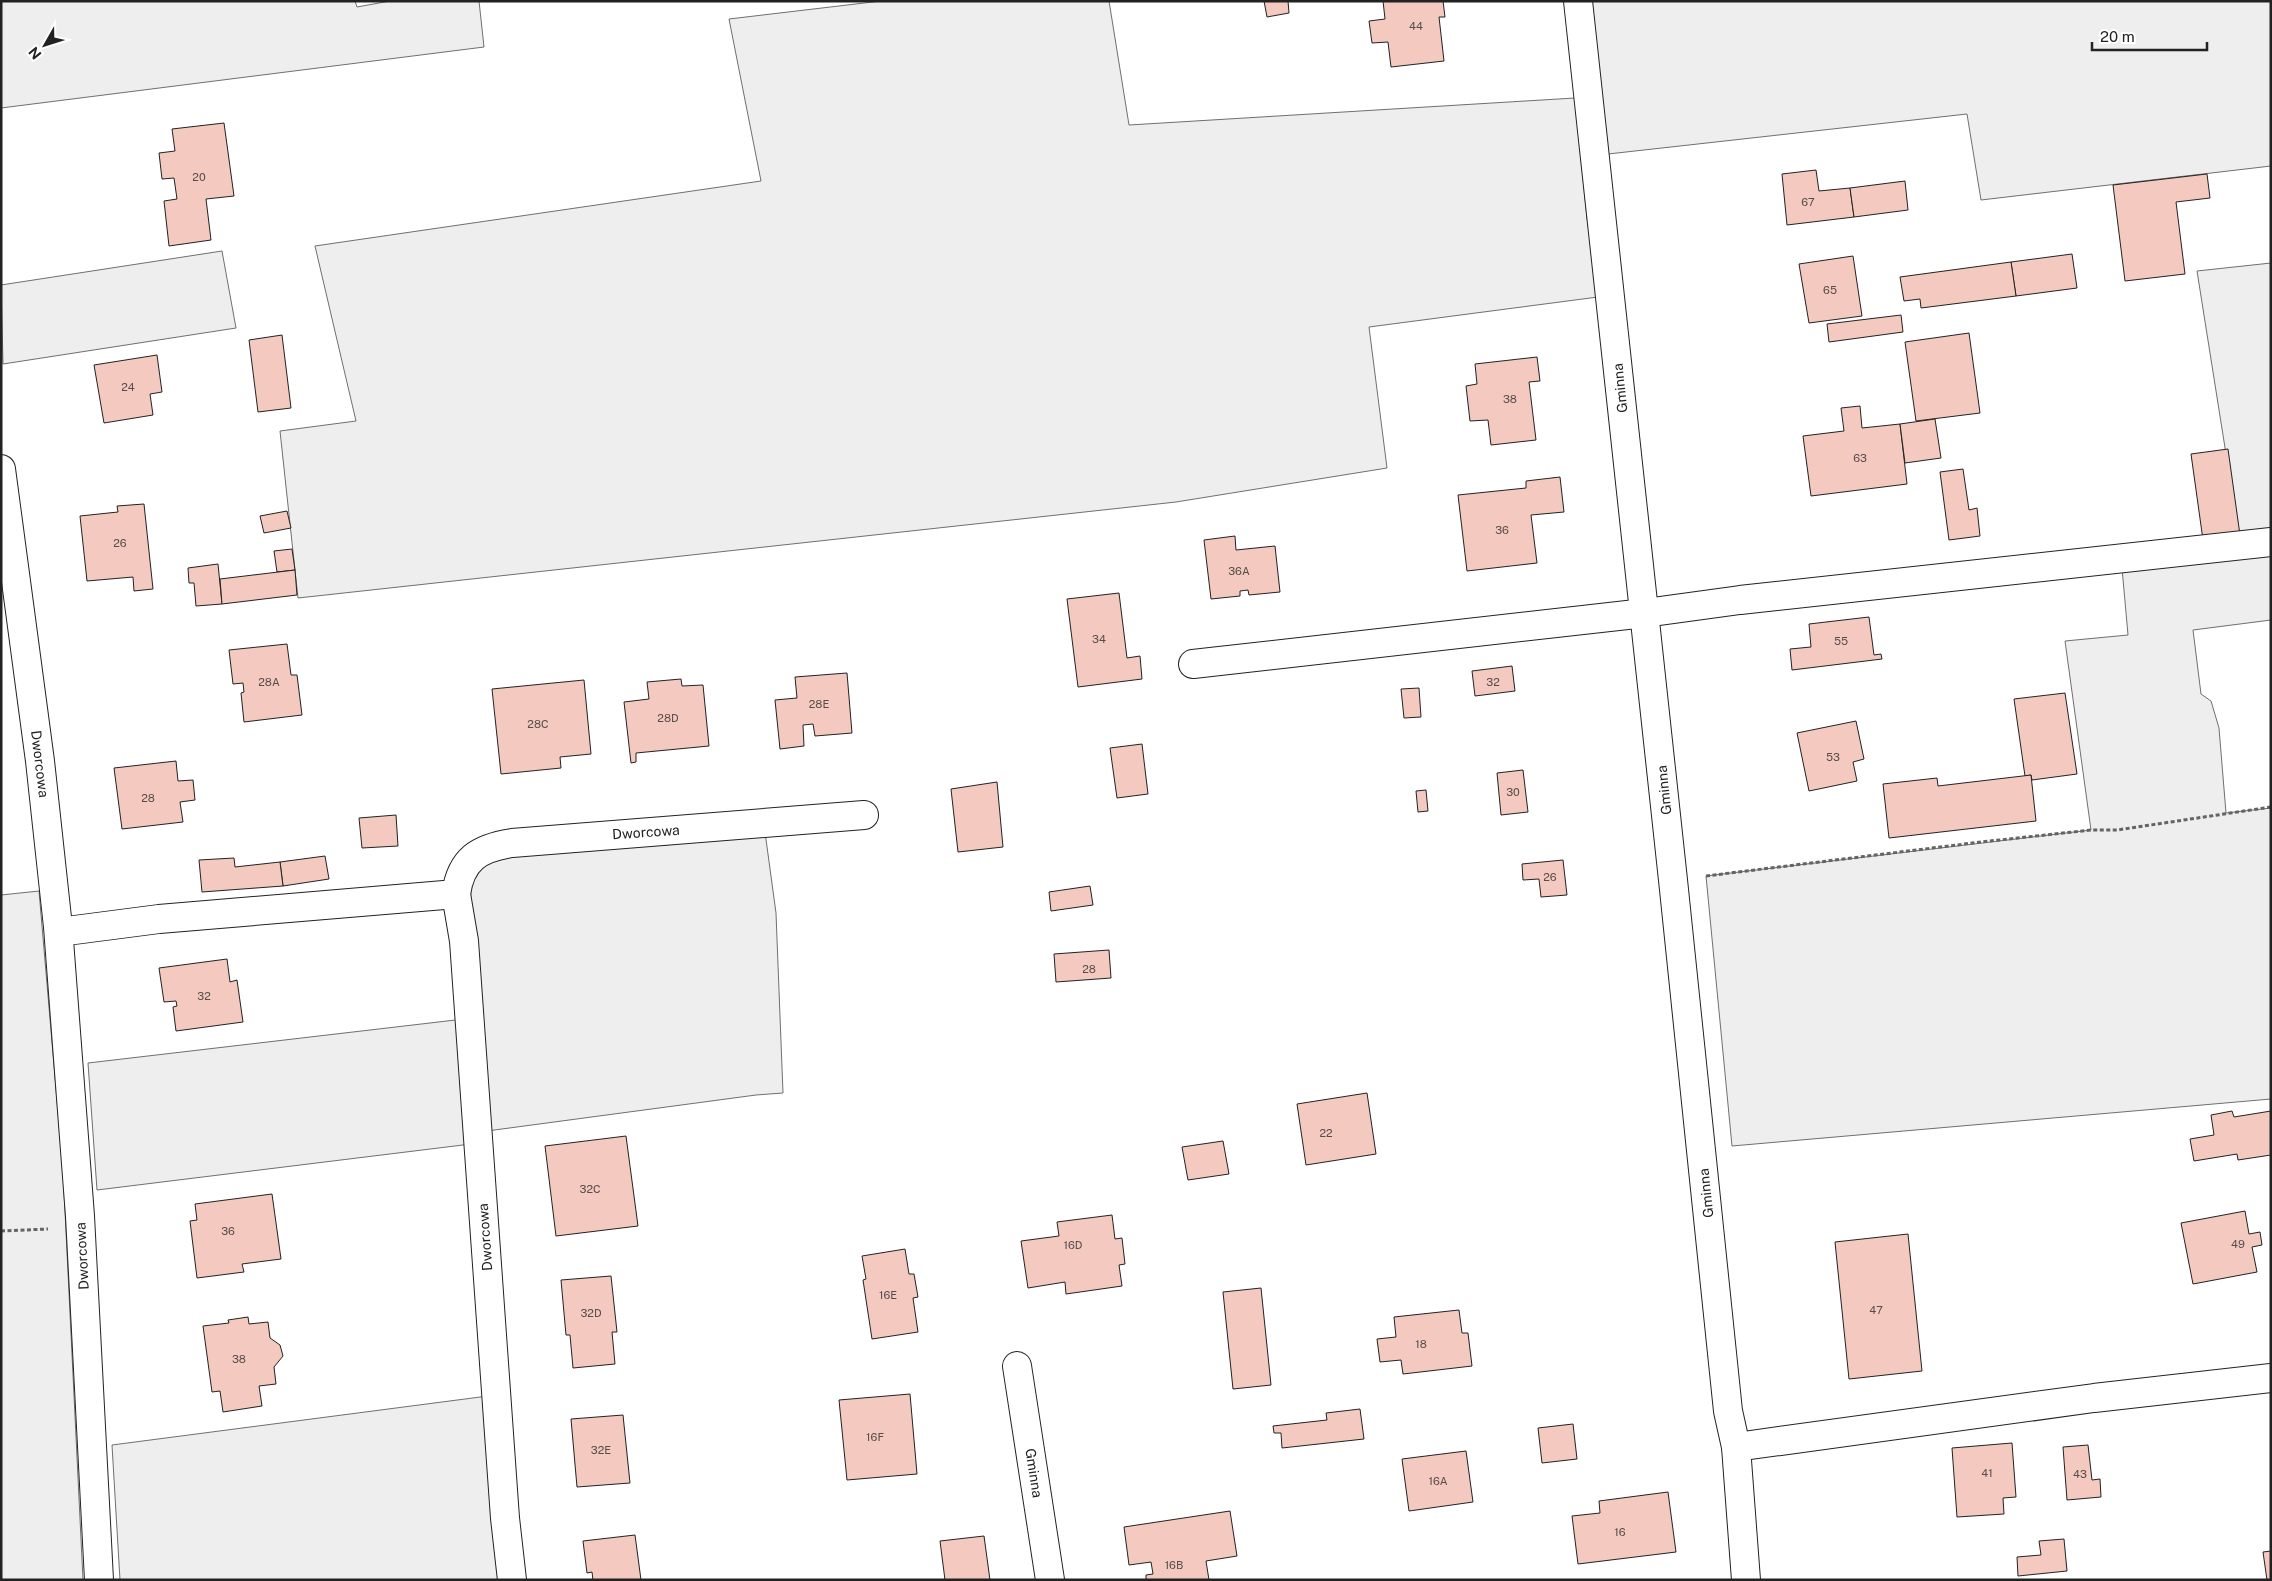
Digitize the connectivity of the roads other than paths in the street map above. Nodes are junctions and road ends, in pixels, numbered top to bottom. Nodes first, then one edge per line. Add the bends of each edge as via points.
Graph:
1 (1578, 1) edge
2 (1, 468) edge
3 (2271, 542) edge
4 (9, 598) edge
5 (1645, 613) junction
6 (1193, 664) dead end
7 (864, 815) dead end
8 (456, 894) junction
9 (58, 932) junction
10 (1017, 1366) dead end
11 (2271, 1378) edge
12 (1736, 1447) junction
13 (99, 1580) edge
14 (512, 1580) edge
15 (1050, 1580) edge
16 (1746, 1580) edge

1 - 5 street, Gminna
2 - 4 street, Dworcowa
3 - 5 street
4 - 9 street, Dworcowa via 40,761
5 - 6 street
5 - 12 street, Gminna via 1728,1411
7 - 8 street, Dworcowa via 489,847 473,857 458,877
8 - 9 street via 168,918
8 - 14 street, Dworcowa via 464,941
9 - 13 street, Dworcowa via 80,1227
10 - 15 street, Gminna
11 - 12 street via 2094,1398
12 - 16 street, Gminna

